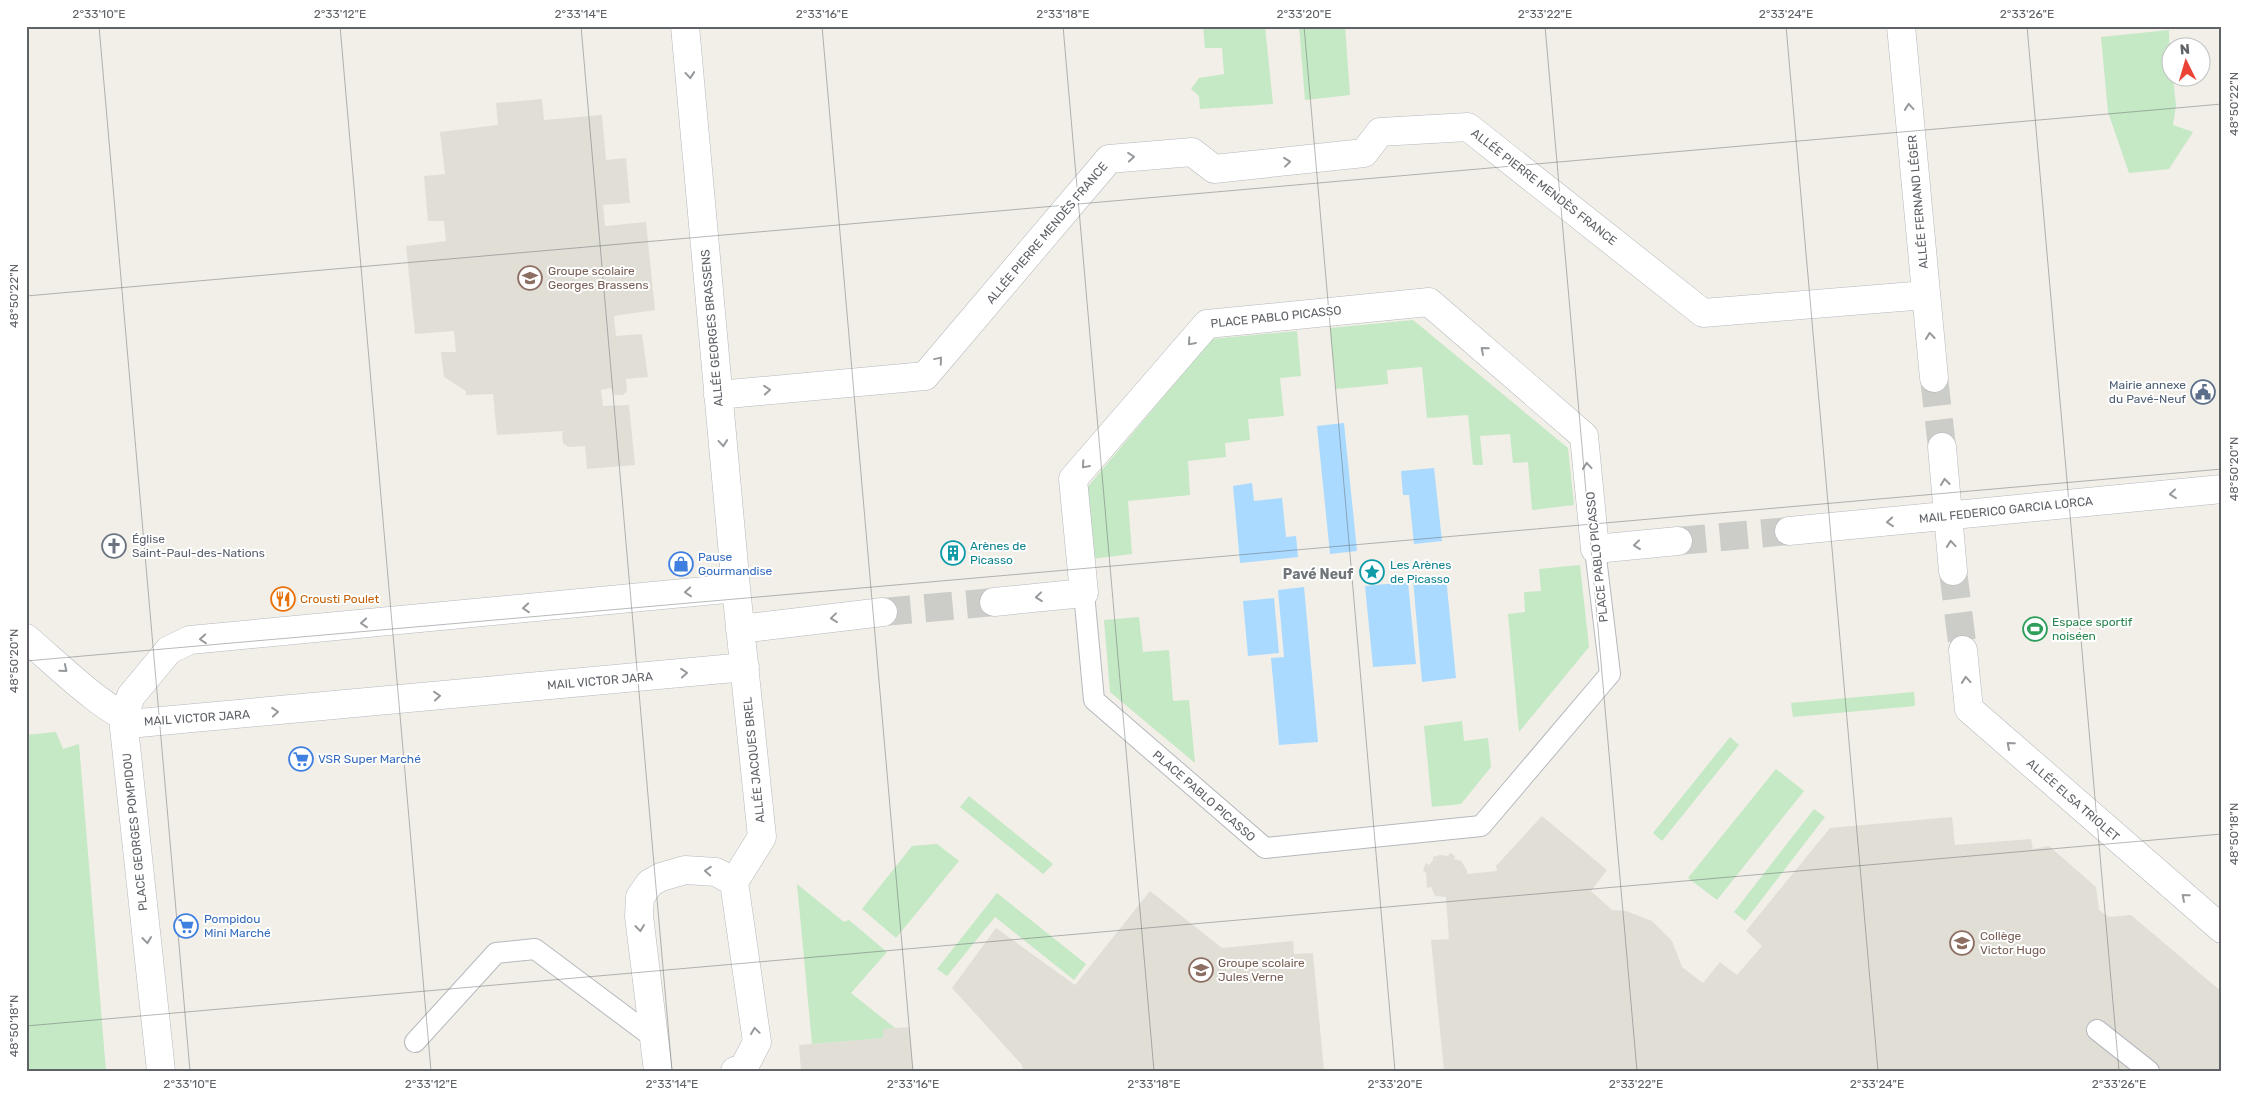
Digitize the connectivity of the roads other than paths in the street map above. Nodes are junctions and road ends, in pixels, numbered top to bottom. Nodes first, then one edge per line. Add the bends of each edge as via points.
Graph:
1 (685, 26) edge
2 (1901, 26) edge
3 (1926, 295) junction
4 (1934, 378) tunnel mouth
5 (718, 395) junction
6 (1942, 448) tunnel mouth
7 (2222, 489) edge
8 (1949, 516) junction
9 (1789, 531) tunnel mouth
10 (1678, 541) tunnel mouth
11 (1595, 549) junction
12 (1953, 571) tunnel mouth
13 (736, 588) junction
14 (1084, 593) junction
15 (994, 602) tunnel mouth
16 (883, 612) tunnel mouth
17 (740, 630) junction
18 (26, 638) edge
19 (1963, 650) tunnel mouth
20 (745, 667) junction
21 (123, 718) junction
22 (734, 882) junction
23 (2222, 929) edge
24 (2097, 1030) dead end
25 (416, 1042) dead end
26 (656, 1053) edge
27 (161, 1071) edge
28 (678, 1071) edge
29 (735, 1071) edge
30 (2149, 1071) edge

1 -> 5 street, ALLÉE GEORGES BRASSENS
3 -> 2 street, ALLÉE FERNAND LÉGER
4 -> 3 street, ALLÉE FERNAND LÉGER
5 -> 3 street, ALLÉE PIERRE MENDÈS FRANCE via 925,376 1109,159 1192,152 1214,169 1364,153 1380,132 1468,127 1703,312
5 -> 13 street, ALLÉE GEORGES BRASSENS
8 -> 6 street
7 -> 8 street, MAIL FEDERICO GARCIA LORCA
8 -> 9 street, MAIL FEDERICO GARCIA LORCA
12 -> 8 street
10 -> 11 street
11 -> 14 street, PLACE PABLO PICASSO via 1584,436 1429,302 1207,324 1073,479
11 - 14 lane, PLACE PABLO PICASSO via 1610,674 1482,826 1265,848 1094,700
13 - 17 street, ALLÉE GEORGES BRASSENS
13 -> 21 street, MAIL VICTOR JARA via 190,640 170,650 131,696
14 -> 15 street
16 -> 17 street
17 - 20 street, ALLÉE JACQUES BREL
18 -> 21 street
23 -> 19 street, ALLÉE ELSA TRIOLET via 1969,709
21 -> 20 street, MAIL VICTOR JARA via 140,724 165,722
20 - 22 street, ALLÉE JACQUES BREL via 762,837
21 -> 27 street, PLACE GEORGES POMPIDOU
22 -> 26 street via 716,872 685,870 650,883 640,897 639,916
29 -> 22 street via 744,1067 757,1042
24 - 30 lane
25 - 26 lane via 496,953 534,949
26 - 28 street

